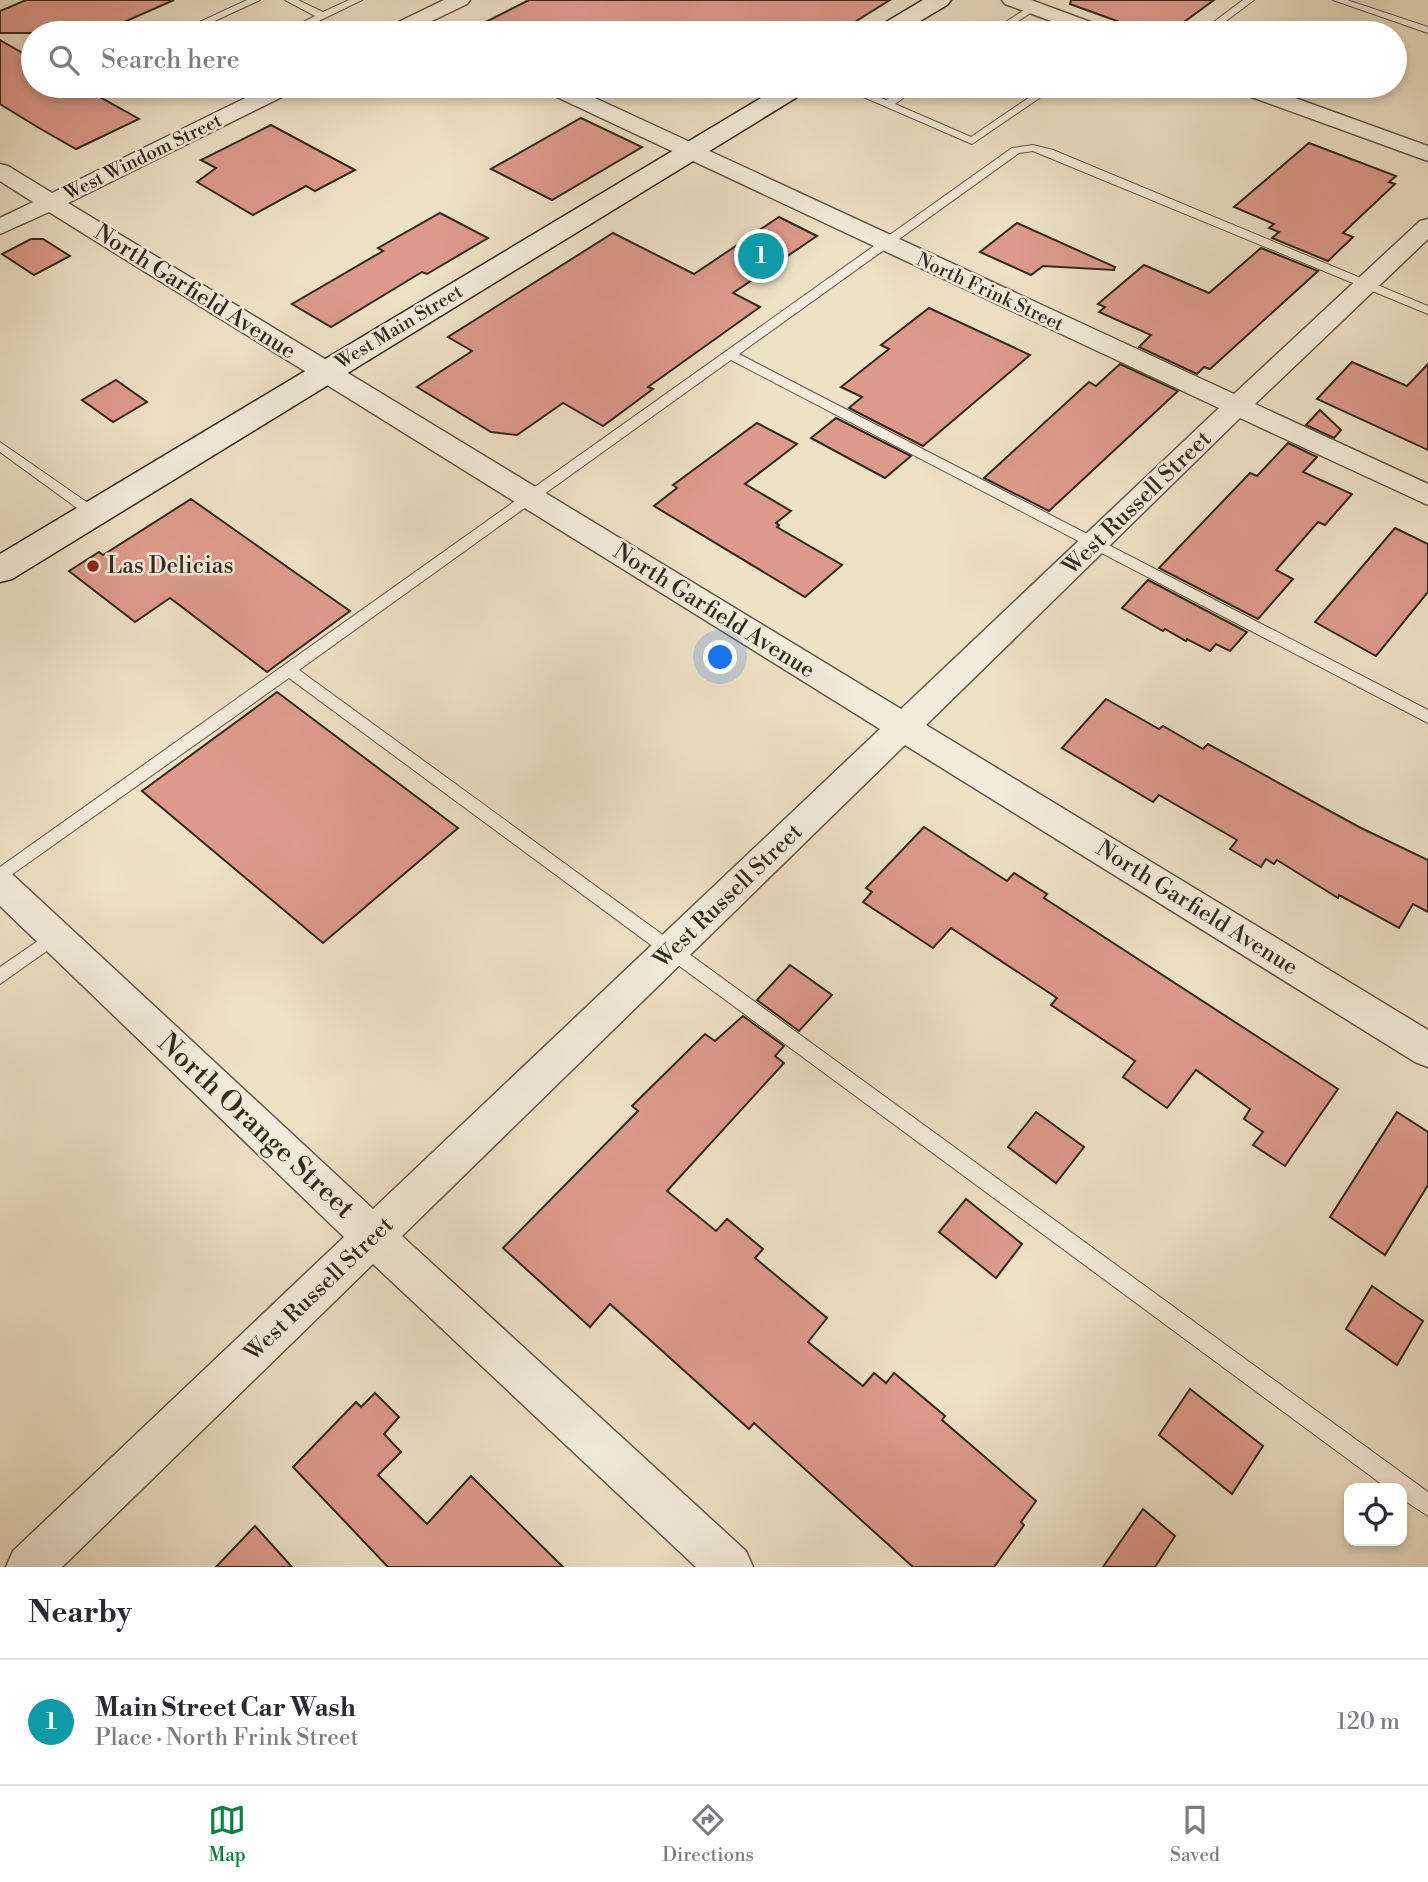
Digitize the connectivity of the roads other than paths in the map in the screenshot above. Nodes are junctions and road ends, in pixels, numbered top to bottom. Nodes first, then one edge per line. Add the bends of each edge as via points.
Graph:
1 (254, 0) edge
2 (290, 0) edge
3 (357, 0) edge
4 (460, 0) edge
5 (939, 0) edge
6 (1012, 0) edge
7 (1249, 0) edge
8 (1338, 0) edge
9 (1033, 8) junction
10 (323, 16) junction
11 (208, 21) edge
12 (312, 21) edge
13 (417, 21) edge
14 (904, 21) edge
15 (1013, 21) edge
16 (1069, 21) edge
17 (1220, 21) edge
18 (1401, 21) edge
19 (1407, 23) edge
20 (1428, 30) edge
21 (262, 98) edge
22 (578, 98) edge
23 (778, 98) edge
24 (872, 98) edge
25 (896, 98) edge
26 (1035, 98) edge
27 (1275, 98) edge
28 (887, 104) junction
29 (691, 151) junction
30 (1428, 155) edge
31 (0, 172) edge
32 (51, 202) junction
33 (1428, 226) edge
34 (0, 227) edge
35 (885, 242) junction
36 (1366, 285) junction
37 (1428, 310) edge
38 (732, 355) junction
39 (325, 372) junction
40 (1236, 407) junction
41 (0, 446) edge
42 (1428, 495) edge
43 (531, 498) junction
44 (93, 513) junction
45 (1094, 544) junction
46 (0, 570) edge
47 (289, 670) junction
48 (1428, 717) edge
49 (904, 727) junction
50 (0, 876) edge
51 (0, 884) edge
52 (55, 936) junction
53 (671, 951) junction
54 (0, 977) edge
55 (1428, 1050) edge
56 (373, 1237) junction
57 (1428, 1505) edge
58 (29, 1567) edge
59 (730, 1567) edge

1 - 11 lane
2 - 10 lane
3 - 10 lane
4 - 13 street
5 - 14 main road
6 - 9 street
7 - 17 lane
8 - 18 lane
9 - 15 lane
9 - 16 street
10 - 12 lane
19 - 20 lane
21 - 32 street, West Windom Street
22 - 29 street, North Frink Street
23 - 29 main road, West Main Street
24 - 28 lane
25 - 28 lane
26 - 28 lane via 972,141
27 - 30 street
29 - 35 street, North Frink Street
29 - 39 main road, West Main Street
31 - 32 street, North Garfield Avenue
32 - 34 street, West Windom Street
32 - 39 street, North Garfield Avenue
33 - 36 street, West Russell Street
35 - 36 lane via 1016,150 1033,148
35 - 38 lane
35 - 40 street, North Frink Street
36 - 37 lane
36 - 40 street, West Russell Street
38 - 43 lane
38 - 45 lane
39 - 43 street, North Garfield Avenue
39 - 44 main road, West Main Street
40 - 42 street, North Frink Street
40 - 45 street, West Russell Street
41 - 44 lane
43 - 47 lane
43 - 49 street, North Garfield Avenue
44 - 46 main road, West Main Street
45 - 48 lane
45 - 49 street, West Russell Street
47 - 50 lane
47 - 53 lane
49 - 53 street, West Russell Street
49 - 55 street, North Garfield Avenue
51 - 52 street, North Orange Street
52 - 54 lane
52 - 56 street, North Orange Street
53 - 56 street, West Russell Street
53 - 57 lane
56 - 58 street, West Russell Street
56 - 59 street, North Orange Street

